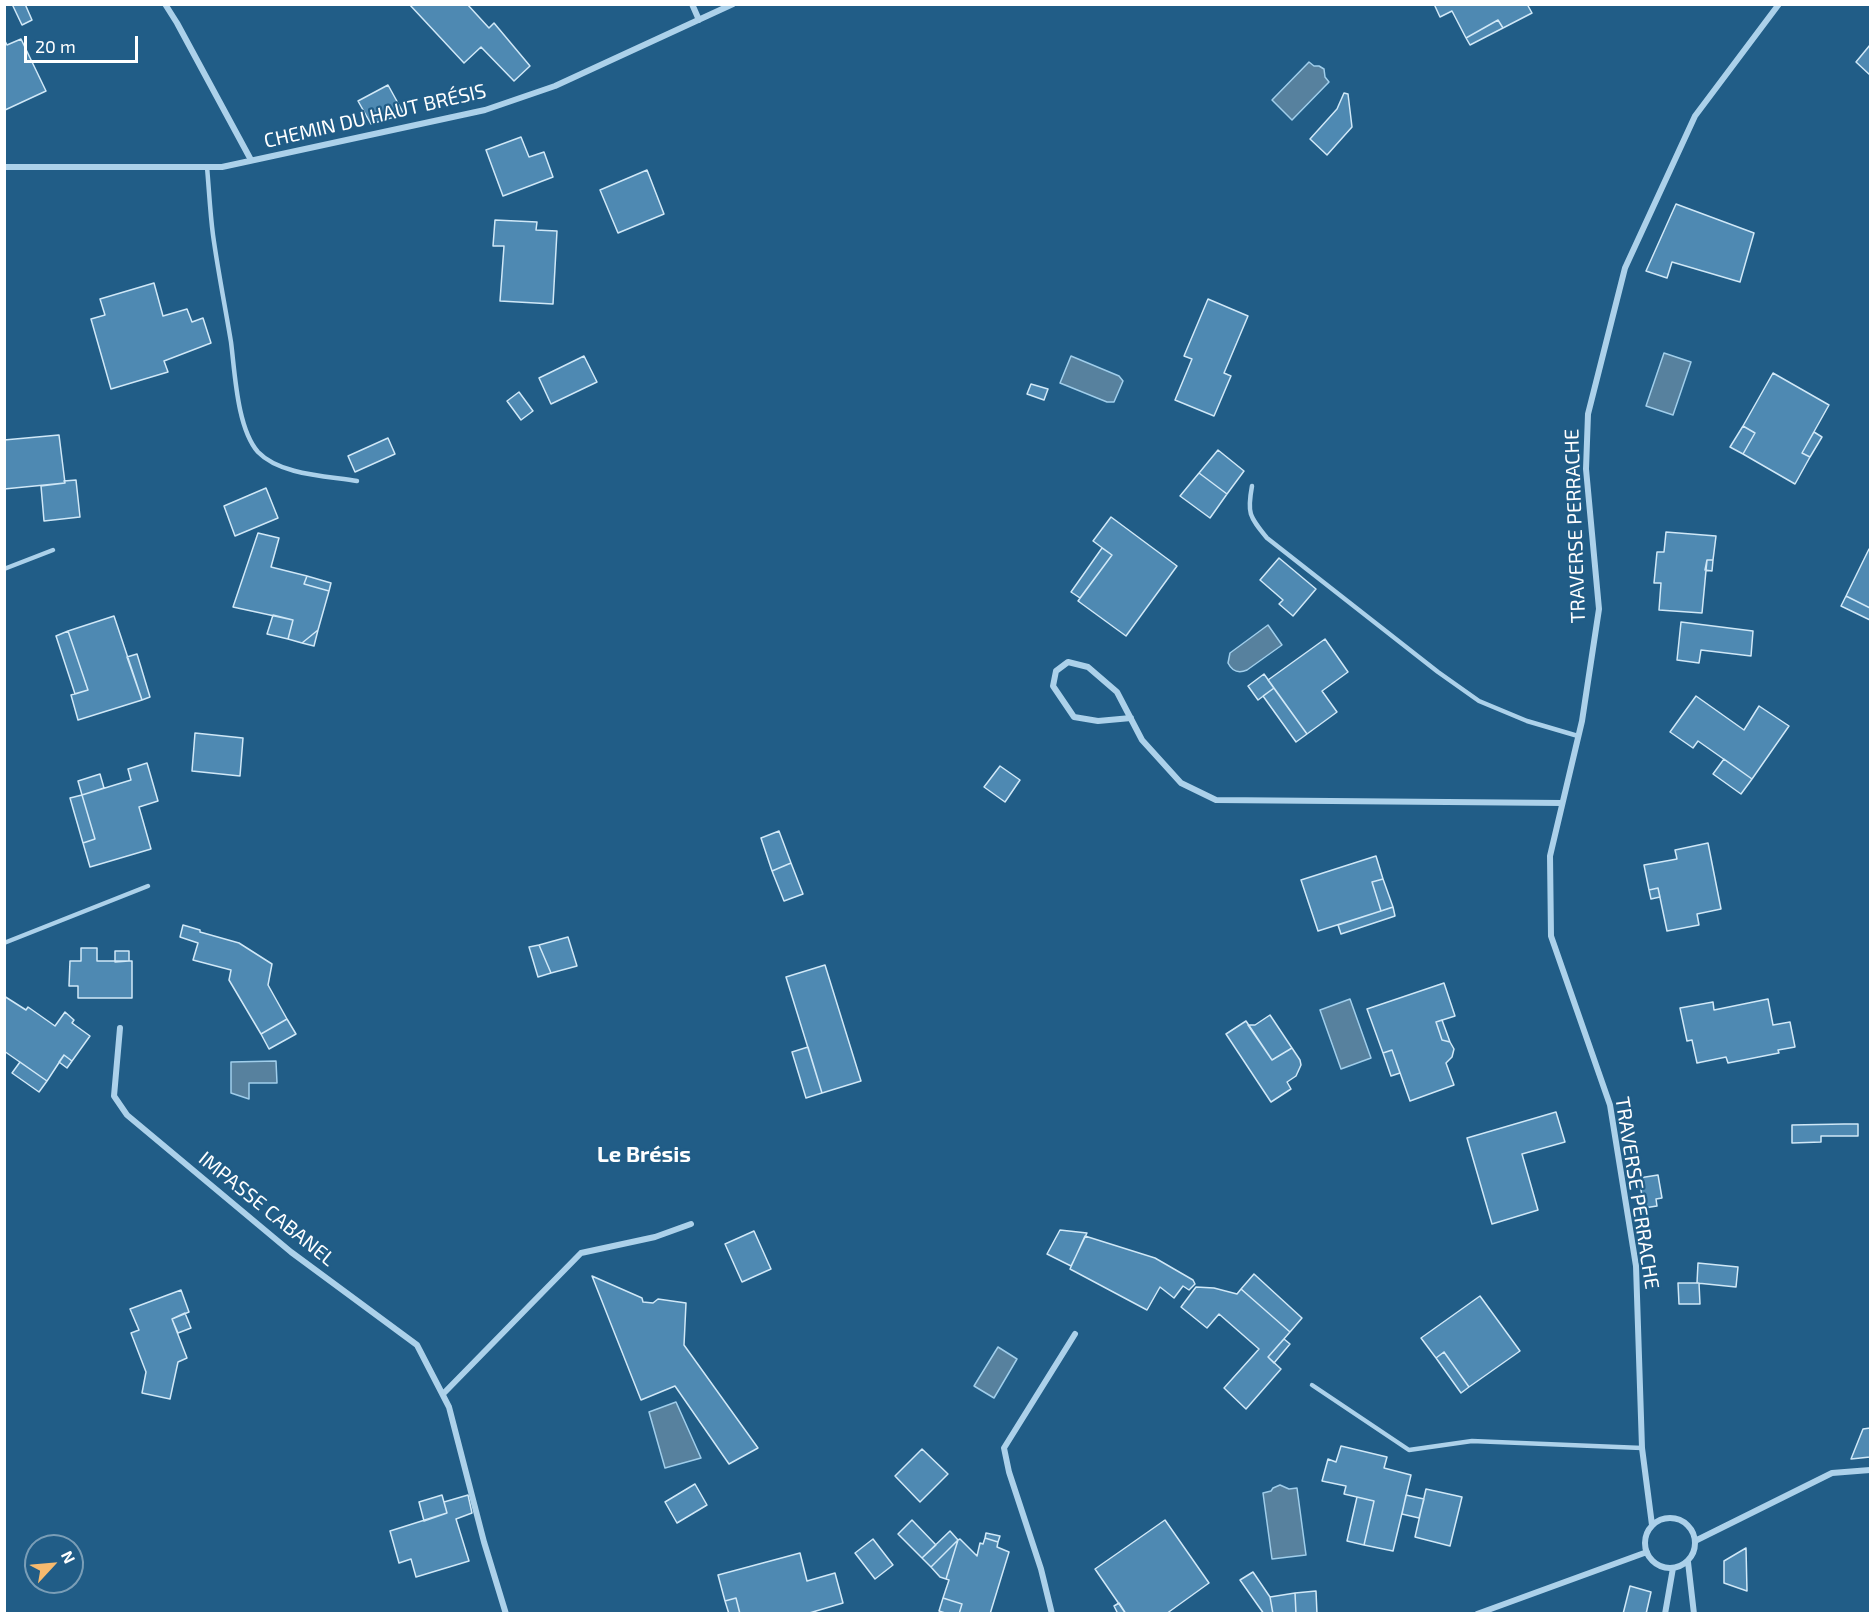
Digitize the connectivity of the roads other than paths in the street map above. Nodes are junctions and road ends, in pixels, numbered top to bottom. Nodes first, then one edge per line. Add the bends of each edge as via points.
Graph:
1 (165, 4) edge
2 (692, 4) edge
3 (733, 4) edge
4 (1779, 4) edge
5 (699, 20) junction
6 (251, 160) junction
7 (207, 166) junction
8 (4, 167) edge
9 (357, 481) dead end
10 (1252, 486) dead end
11 (53, 550) dead end
12 (4, 569) edge
13 (1131, 718) junction
14 (1578, 736) junction
15 (1562, 803) junction
16 (148, 886) dead end
17 (4, 944) edge
18 (120, 1028) dead end
19 (691, 1224) dead end
20 (1075, 1334) dead end
21 (1312, 1385) dead end
22 (443, 1394) junction
23 (1642, 1448) junction
24 (1870, 1470) edge
25 (1652, 1525) junction
26 (1695, 1541) junction
27 (1647, 1552) junction
28 (1688, 1562) junction
29 (1673, 1568) junction
30 (506, 1614) edge
31 (1052, 1614) edge
32 (1477, 1614) edge
33 (1665, 1614) edge
34 (1694, 1614) edge

1 - 6 street
2 - 5 street
3 - 5 street, CHEMIN DU HAUT BRÉSIS
4 - 14 street, TRAVERSE PERRACHE via 1695,116 1625,268 1588,414 1586,469 1599,609
5 - 6 street, CHEMIN DU HAUT BRÉSIS via 555,86 485,110
6 - 7 street, CHEMIN DU HAUT BRÉSIS
7 - 8 street, CHEMIN DU HAUT BRÉSIS
7 - 9 lane via 236,392 246,428 257,451 275,465
10 - 14 lane via 1248,506 1252,520 1266,538 1438,672 1479,701
11 - 12 lane
13 - 13 street via 1117,692 1088,667 1068,662 1056,671 1053,686 1074,717 1098,721
13 - 15 street via 1142,740 1181,783 1216,800
14 - 15 street, TRAVERSE PERRACHE
15 - 23 street, TRAVERSE PERRACHE via 1550,856 1551,936 1610,1105 1636,1266
16 - 17 lane
18 - 22 street, IMPASSE CABANEL via 114,1096 127,1115 291,1252 417,1345
19 - 22 street via 655,1237 581,1253
20 - 31 street via 1004,1448
21 - 23 lane via 1409,1450 1472,1441
22 - 30 street, IMPASSE CABANEL
23 - 25 street, TRAVERSE PERRACHE
24 - 26 street via 1832,1473
25 - 26 street via 1674,1518 1692,1530
25 - 27 street via 1646,1534
26 - 28 street
27 - 29 street via 1657,1564
27 - 32 street
28 - 29 street
28 - 34 street
29 - 33 street

